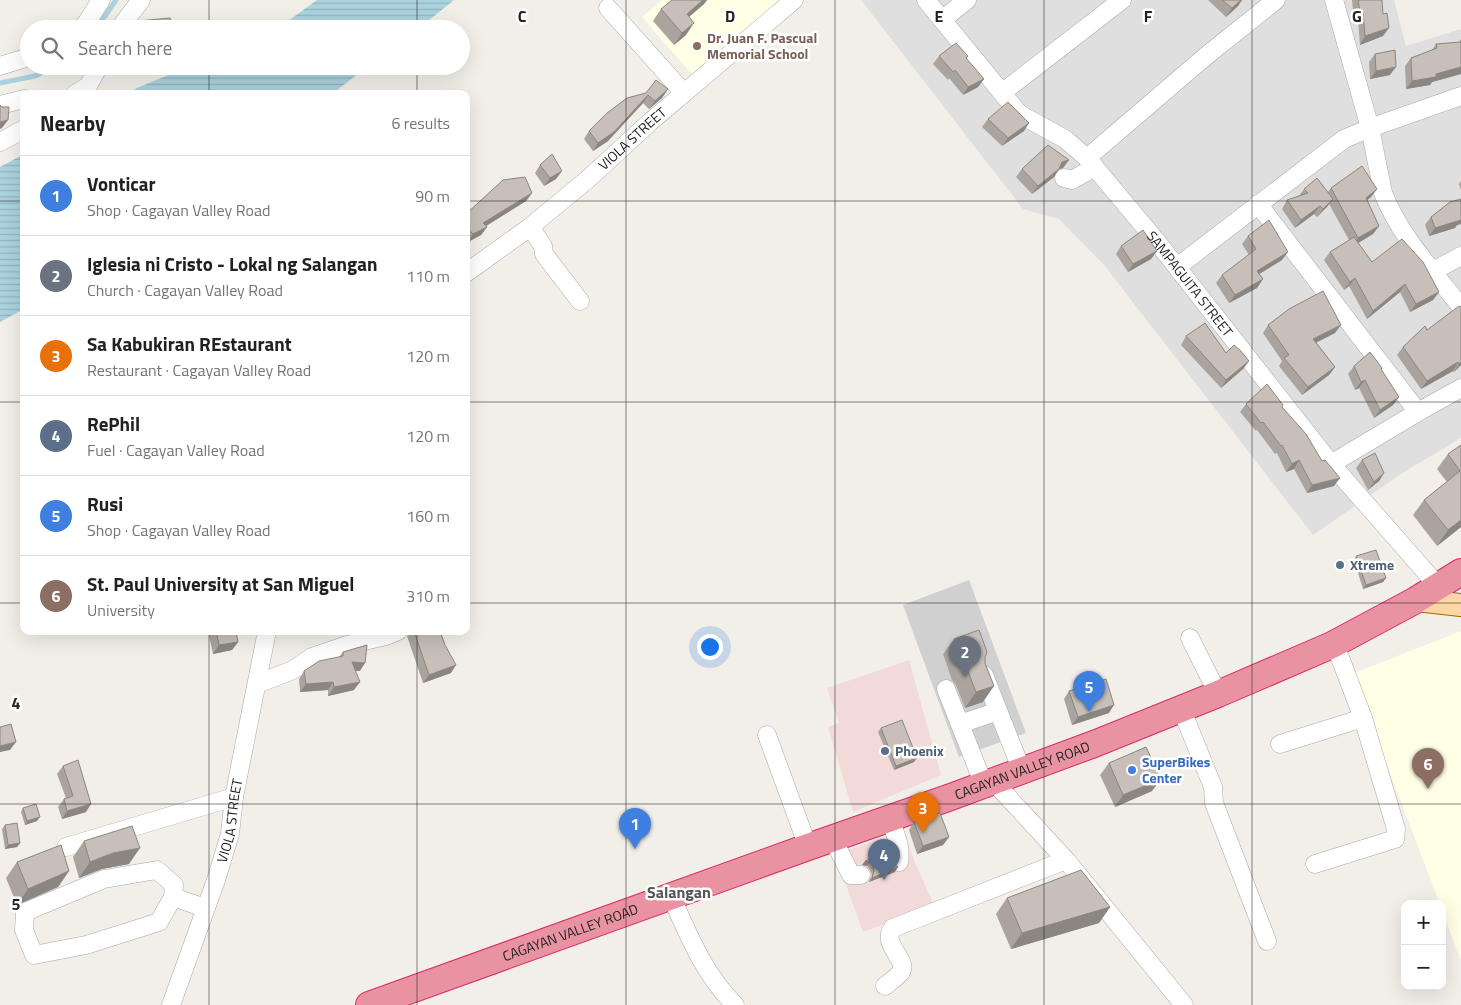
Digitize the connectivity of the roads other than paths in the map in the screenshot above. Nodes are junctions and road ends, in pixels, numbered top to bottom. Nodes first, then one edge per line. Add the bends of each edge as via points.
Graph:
1 (101, 0) edge
2 (141, 0) edge
3 (794, 0) edge
4 (926, 0) edge
5 (967, 0) edge
6 (1122, 0) edge
7 (1276, 0) edge
8 (1334, 0) edge
9 (608, 8) dead end
10 (943, 19) junction
11 (88, 20) edge
12 (126, 20) edge
13 (20, 60) edge
14 (0, 66) edge
15 (94, 75) edge
16 (82, 90) edge
17 (1003, 92) junction
18 (684, 93) junction
19 (1461, 96) edge
20 (20, 100) edge
21 (0, 104) edge
22 (1370, 128) junction
23 (20, 132) edge
24 (0, 142) edge
25 (1091, 163) junction
26 (1064, 178) dead end
27 (1258, 204) junction
28 (530, 227) junction
29 (1461, 256) edge
30 (1177, 267) junction
31 (470, 270) edge
32 (1433, 271) junction
33 (580, 301) dead end
34 (1461, 307) edge
35 (1461, 388) edge
36 (1418, 412) junction
37 (1331, 464) junction
38 (1461, 572) edge
39 (1438, 586) junction
40 (1416, 600) junction
41 (1461, 604) edge
42 (266, 635) edge
43 (388, 635) edge
44 (1190, 638) dead end
45 (1332, 645) junction
46 (984, 675) edge
47 (257, 684) junction
48 (946, 689) dead end
49 (1218, 694) junction
50 (1181, 708) junction
51 (998, 710) junction
52 (1363, 718) junction
53 (960, 724) junction
54 (767, 735) dead end
55 (1280, 744) dead end
56 (1022, 771) junction
57 (989, 783) junction
58 (234, 797) junction
59 (889, 819) junction
60 (833, 839) junction
61 (66, 847) dead end
62 (808, 847) junction
63 (1066, 860) junction
64 (899, 862) dead end
65 (1315, 864) dead end
66 (861, 875) dead end
67 (671, 896) junction
68 (174, 897) junction
69 (205, 908) junction
70 (1268, 941) dead end
71 (885, 986) dead end
72 (171, 1005) edge
73 (369, 1005) edge
74 (735, 1005) edge
75 (1184, 1005) edge

1 - 11 street
2 - 12 street
3 - 18 street, VIOLA STREET
4 - 10 street, SAMPAGUITA STREET
5 - 10 street
6 - 17 street
7 - 25 street via 1206,56
8 - 22 street
9 - 18 street
10 - 17 street, SAMPAGUITA STREET
13 - 14 street
15 - 16 street
17 - 25 street, SAMPAGUITA STREET via 1021,115 1065,139
18 - 28 street, VIOLA STREET
19 - 22 street
20 - 21 street
22 - 27 street via 1344,138
22 - 32 street via 1386,202 1401,229
23 - 24 street
25 - 26 street via 1072,180
25 - 30 street, SAMPAGUITA STREET
27 - 30 street
27 - 36 street
28 - 31 street, VIOLA STREET
28 - 33 street via 544,254
29 - 32 street
30 - 37 street, SAMPAGUITA STREET
32 - 34 street
35 - 36 street
36 - 37 street
37 - 39 street, SAMPAGUITA STREET
38 - 39 highway, CAGAYAN VALLEY ROAD
39 - 40 highway, CAGAYAN VALLEY ROAD
40 - 41 main road
40 - 45 highway, CAGAYAN VALLEY ROAD
42 - 47 street, VIOLA STREET
43 - 47 street via 312,657 293,670
44 - 49 street
45 - 49 highway, CAGAYAN VALLEY ROAD
45 - 52 street
46 - 51 street
47 - 58 street, VIOLA STREET
48 - 53 street
49 - 50 highway, CAGAYAN VALLEY ROAD
50 - 56 highway, CAGAYAN VALLEY ROAD
50 - 70 street
51 - 53 street
51 - 56 street
52 - 55 street
52 - 65 street via 1396,829 1395,839
53 - 57 street
54 - 62 street
56 - 57 highway, CAGAYAN VALLEY ROAD
57 - 59 highway, CAGAYAN VALLEY ROAD
57 - 63 street
58 - 61 street
58 - 69 street, VIOLA STREET via 230,834
59 - 60 highway, CAGAYAN VALLEY ROAD
59 - 64 street via 897,836
60 - 62 highway, CAGAYAN VALLEY ROAD
60 - 66 street via 851,875
62 - 67 highway, CAGAYAN VALLEY ROAD
63 - 71 street via 893,928 889,932 889,941 902,971
63 - 75 street
67 - 73 highway, CAGAYAN VALLEY ROAD
67 - 74 street via 699,958
68 - 68 street via 174,885 157,870 104,879 25,912 24,930 34,955 86,945 159,922
68 - 69 street
69 - 72 street, VIOLA STREET

